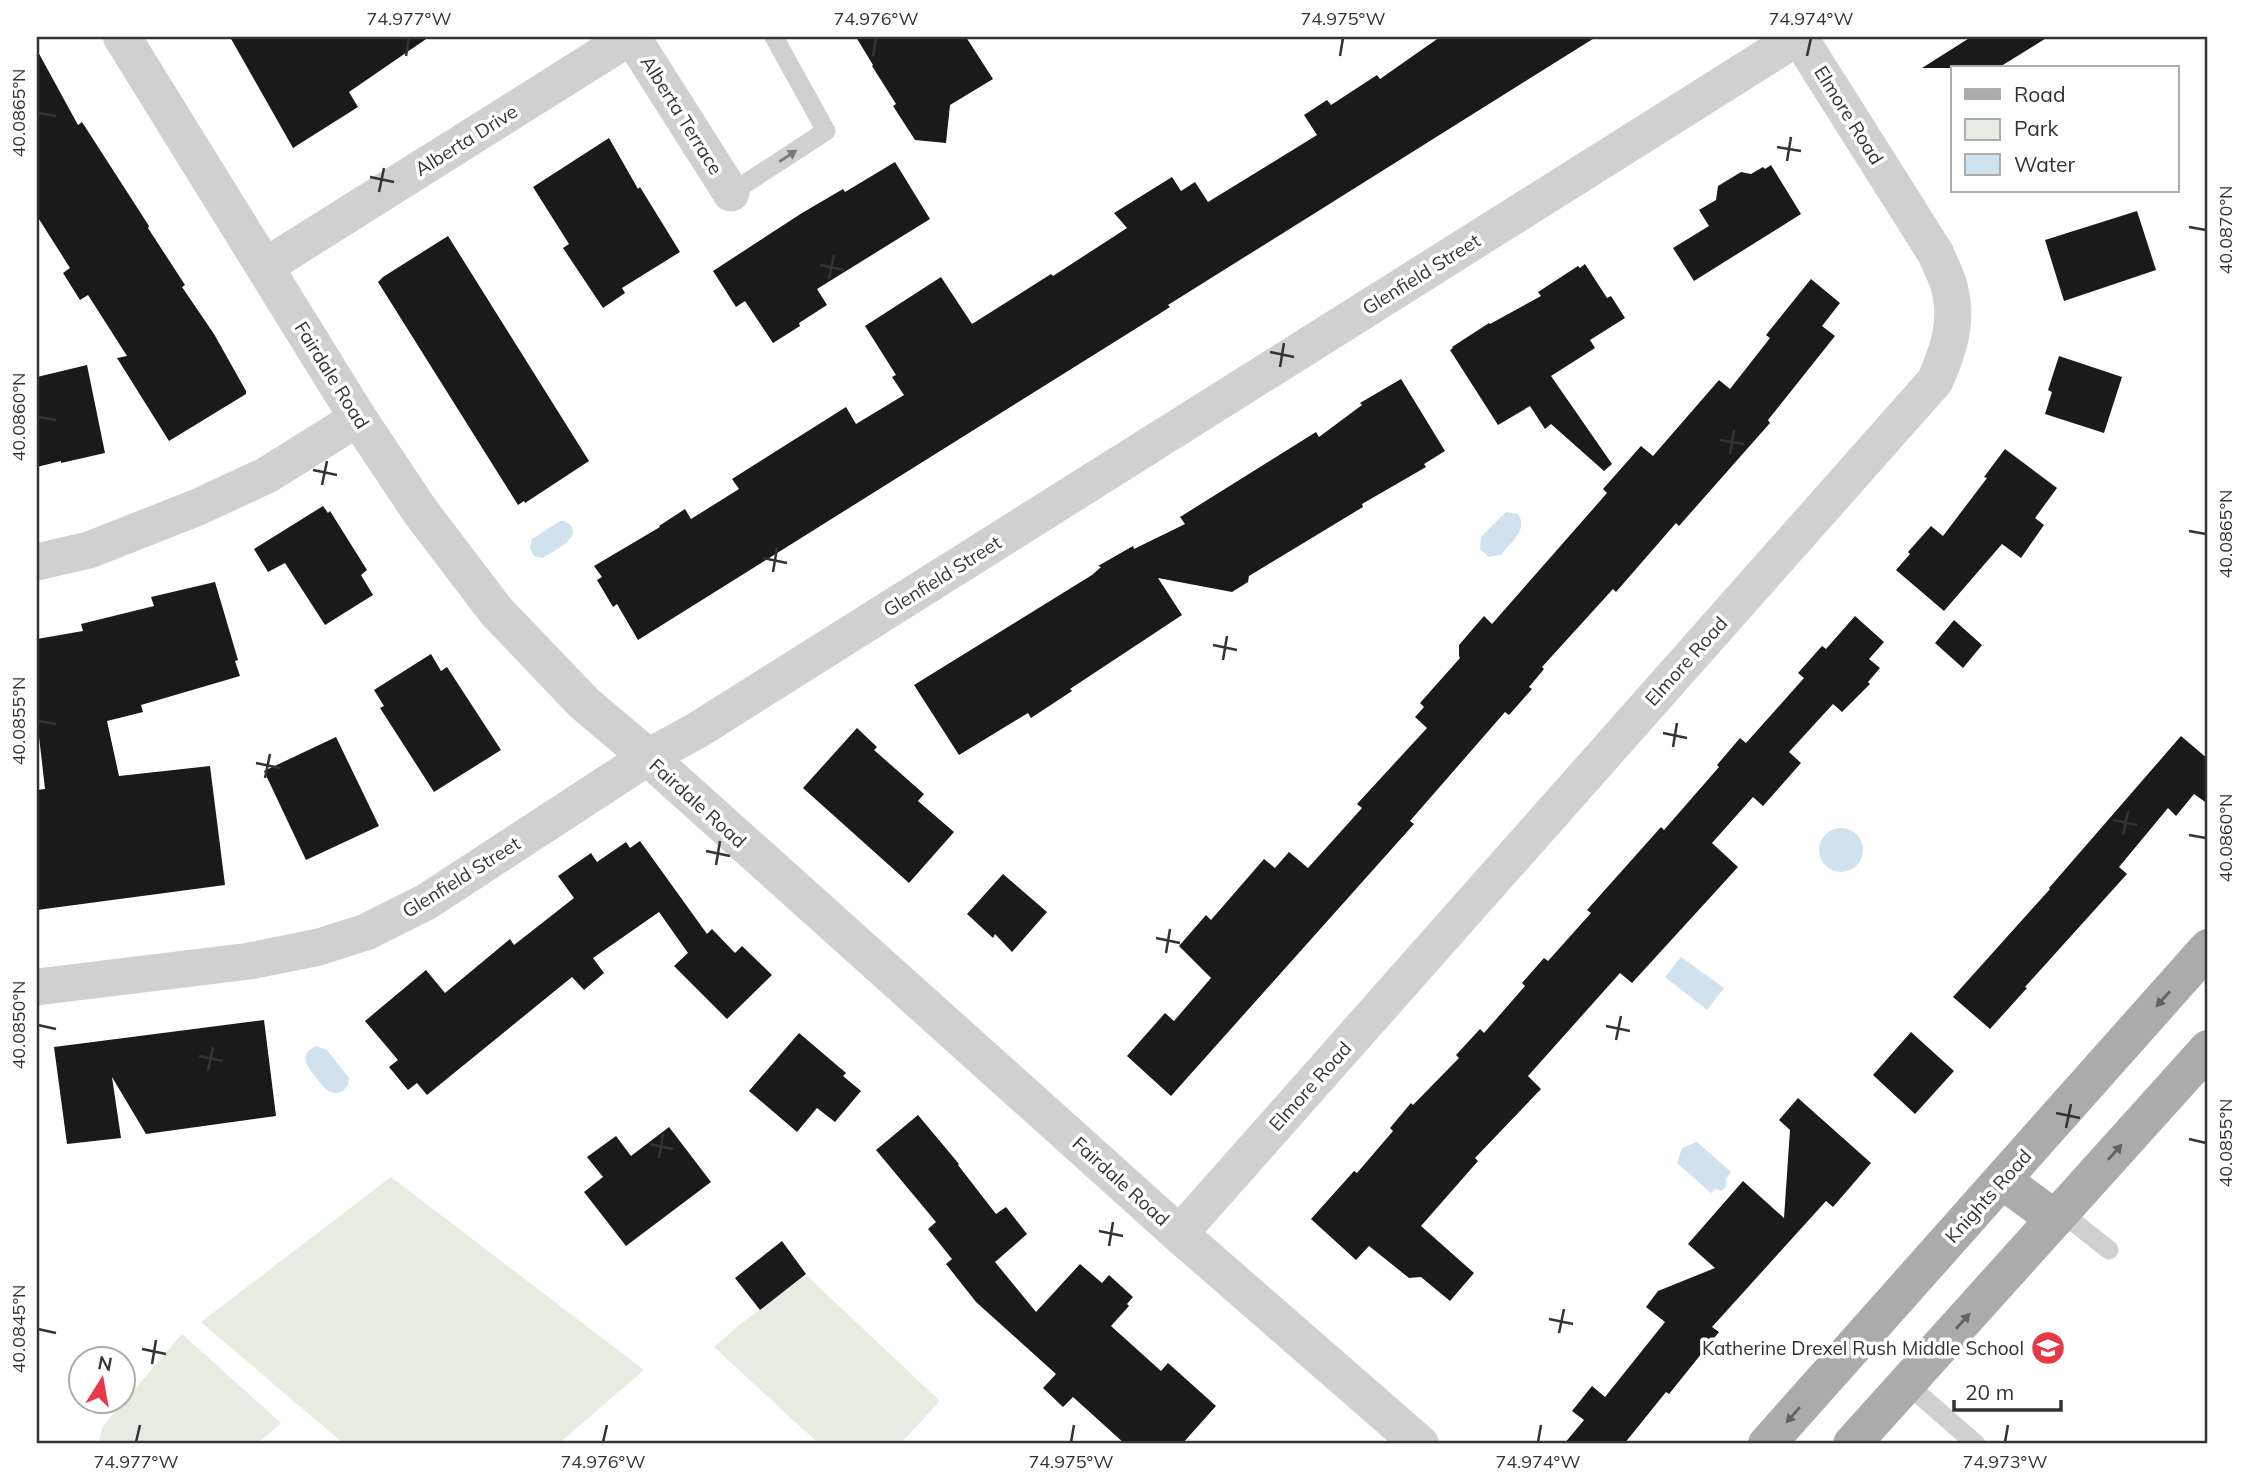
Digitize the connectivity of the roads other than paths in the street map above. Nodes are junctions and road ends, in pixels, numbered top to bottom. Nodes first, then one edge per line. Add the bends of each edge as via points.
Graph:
1 (122, 37) edge
2 (631, 37) edge
3 (774, 37) edge
4 (1799, 37) edge
5 (731, 194) joint
6 (266, 266) junction
7 (358, 418) junction
8 (37, 562) edge
9 (648, 757) junction
10 (2208, 948) edge
11 (37, 987) edge
12 (2208, 1049) edge
13 (2002, 1180) junction
14 (2058, 1216) junction
15 (1179, 1234) junction
16 (2109, 1250) dead end
17 (1906, 1384) junction
18 (1420, 1444) edge
19 (1767, 1444) edge
20 (1852, 1444) edge
21 (1976, 1444) edge

1 - 6 street, Fairdale Road
2 - 5 street, Alberta Terrace
2 - 6 street, Alberta Drive
5 -> 3 lane via 827,131
4 - 9 street, Glenfield Street
4 - 15 street, Elmore Road via 1936,254 1950,289 1949,349 1935,381
6 - 7 street, Fairdale Road
7 - 8 street via 267,475 198,507 89,550
7 - 9 street, Fairdale Road via 420,511 496,611 584,703
9 - 11 street, Glenfield Street via 426,902 366,932 250,961
9 - 15 street, Fairdale Road
10 -> 13 main road, Knights Road
14 -> 12 main road
13 - 14 main road
13 -> 19 main road, Knights Road
14 - 16 lane
17 -> 14 main road
15 - 18 street, Fairdale Road
17 - 20 main road
17 - 21 lane

